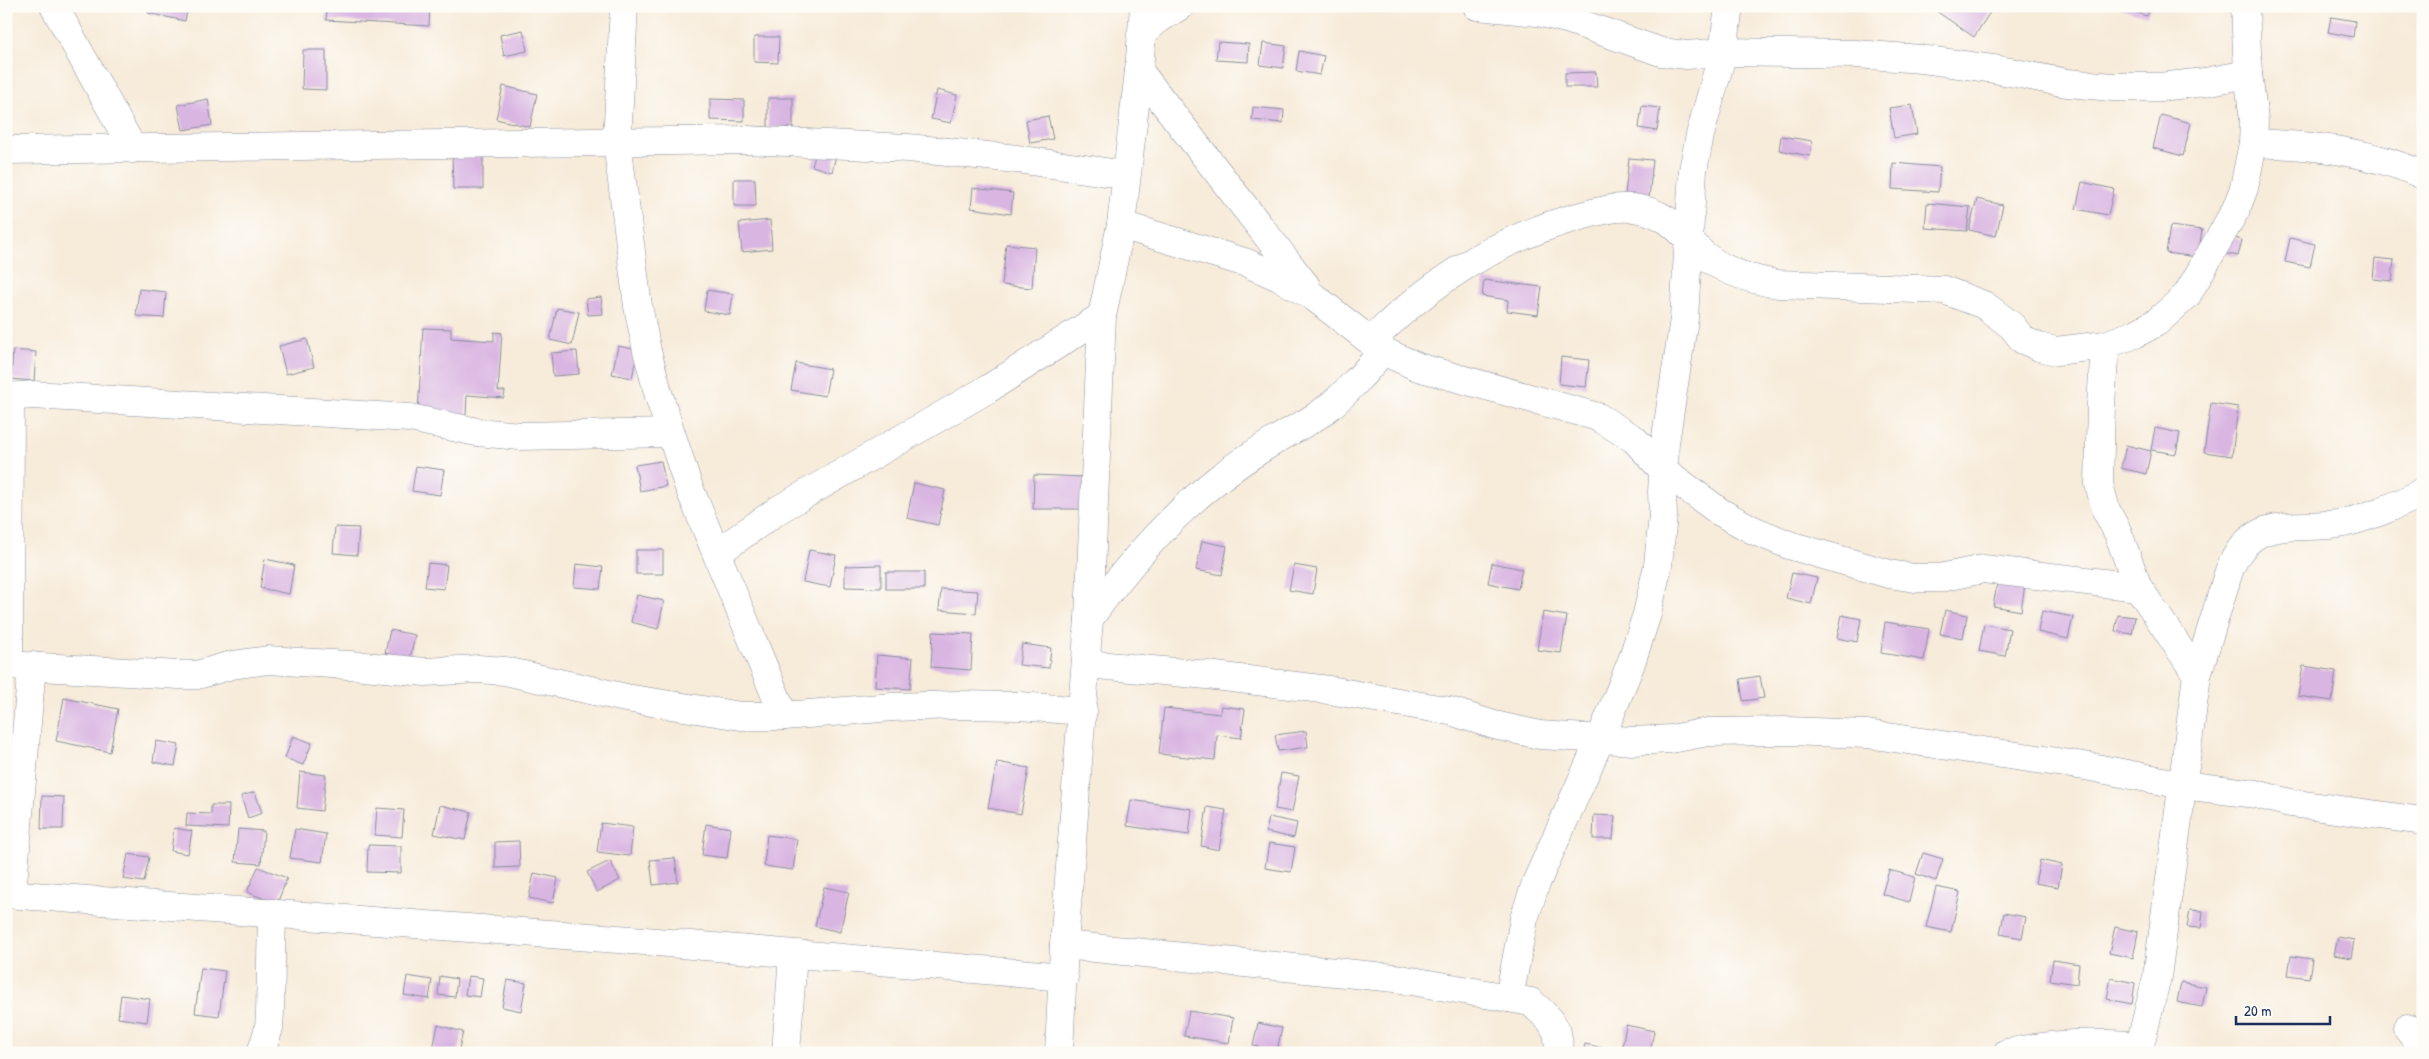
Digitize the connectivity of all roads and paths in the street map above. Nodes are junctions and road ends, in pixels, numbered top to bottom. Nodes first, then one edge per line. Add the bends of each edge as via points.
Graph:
1 (54, 6) edge
2 (624, 6) edge
3 (1180, 6) edge
4 (1477, 6) edge
5 (1729, 6) edge
6 (2245, 6) edge
7 (1141, 14) edge
8 (1723, 52) junction
9 (1139, 71) junction
10 (2248, 74) junction
11 (616, 142) junction
12 (2253, 143) junction
13 (133, 149) junction
14 (6, 150) edge
15 (1126, 175) junction
16 (2423, 175) edge
17 (1121, 225) junction
18 (1688, 240) junction
19 (1314, 297) junction
20 (1102, 316) junction
21 (2105, 345) junction
22 (1377, 346) junction
23 (8, 397) edge
24 (670, 433) junction
25 (1663, 470) junction
26 (2423, 490) edge
27 (717, 553) junction
28 (2138, 587) junction
29 (1089, 619) junction
30 (1086, 664) junction
31 (16, 665) edge
32 (2197, 675) junction
33 (1083, 711) junction
34 (784, 716) junction
35 (1600, 740) junction
36 (2183, 785) junction
37 (2423, 821) edge
38 (9, 894) edge
39 (272, 913) junction
40 (1064, 945) junction
41 (793, 954) junction
42 (1064, 977) junction
43 (1509, 998) junction
44 (2138, 1049) edge
45 (261, 1053) edge
46 (786, 1053) edge
47 (1059, 1053) edge
48 (1560, 1053) edge
49 (2007, 1053) edge

1 - 13 street
2 - 11 street
3 - 7 street via 1156,21
4 - 8 street via 1537,12 1570,20 1661,52 1687,55
5 - 8 street
6 - 10 street
7 - 9 street
8 - 10 street via 1856,54 1921,59 2067,83 2113,87 2159,87
8 - 18 street via 1693,170
9 - 15 street
9 - 19 street
10 - 12 street via 2253,97
11 - 13 street
11 - 15 street via 828,142 1018,159
11 - 24 street via 638,306
12 - 16 street via 2332,149
12 - 21 street via 2244,188 2236,209 2187,296 2157,322
13 - 14 street
15 - 17 street
17 - 19 street via 1247,262
17 - 20 street
18 - 21 street via 1727,269 1760,281 1944,290 1984,304 2012,326 2023,340 2039,347 2056,351
18 - 22 street via 1675,226 1642,209 1607,208 1555,223 1520,236 1454,271 1397,315
18 - 25 street via 1684,319
19 - 22 street
20 - 27 street via 988,388 778,510
20 - 29 street
21 - 28 street via 2099,484 2106,510
22 - 25 street via 1418,367 1598,417 1634,439
22 - 29 street via 1359,379 1325,411 1256,452 1182,509 1123,572
23 - 24 street via 33,395 410,418 477,432 520,436
23 - 31 street
24 - 27 street via 688,486
25 - 28 street via 1720,512 1753,530 1789,545 1889,574 1940,578 1982,569
25 - 35 street via 1661,540 1647,614
26 - 32 street via 2401,503 2340,524 2268,529 2256,534 2235,556
27 - 34 street
28 - 32 street
29 - 30 street
30 - 33 street
30 - 35 street via 1329,690 1450,711 1540,735
31 - 34 street via 179,675 268,660 425,672 478,669 525,675 683,708 741,716
31 - 38 street
32 - 36 street
33 - 34 street via 957,705
33 - 40 street
35 - 36 street via 1671,739 1708,732 1867,734 2091,767
35 - 43 street via 1536,883 1522,926
36 - 37 street
36 - 44 street via 2157,977
38 - 39 street
39 - 41 street
39 - 45 street via 269,1028
40 - 42 street
40 - 43 street via 1395,978
41 - 42 street
41 - 46 street
42 - 47 street
43 - 48 street via 1531,1002 1542,1010 1557,1032
44 - 49 street via 2104,1042 2068,1043

